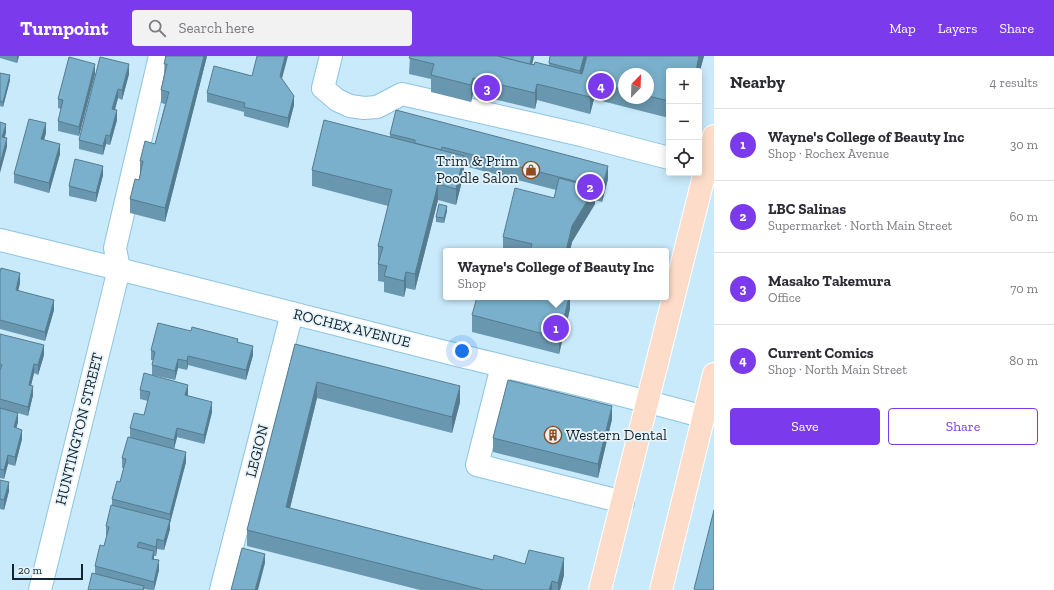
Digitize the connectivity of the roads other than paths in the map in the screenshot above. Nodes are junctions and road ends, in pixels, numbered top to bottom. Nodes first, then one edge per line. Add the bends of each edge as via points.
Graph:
1 (160, 56) edge
2 (331, 56) edge
3 (714, 136) edge
4 (666, 157) edge
5 (702, 167) edge
6 (700, 176) edge
7 (0, 240) edge
8 (119, 269) junction
9 (292, 313) junction
10 (502, 366) junction
11 (714, 374) edge
12 (648, 401) junction
13 (704, 417) junction
14 (623, 502) junction
15 (40, 590) edge
16 (221, 590) edge
17 (600, 590) edge
18 (661, 590) edge

1 - 8 street via 115,248
2 - 4 street via 323,88 336,100 350,106 377,107 402,94
3 - 5 main road
6 - 12 main road
7 - 8 street, ROCHEX AVENUE
8 - 9 street, ROCHEX AVENUE
8 - 15 street, HUNTINGTON STREET
9 - 10 street, ROCHEX AVENUE
9 - 16 street, LEGION
10 - 12 street, ROCHEX AVENUE
10 - 14 street via 477,465
11 - 13 main road
12 - 13 street, ROCHEX AVENUE
12 - 14 main road
13 - 18 main road
14 - 17 main road

